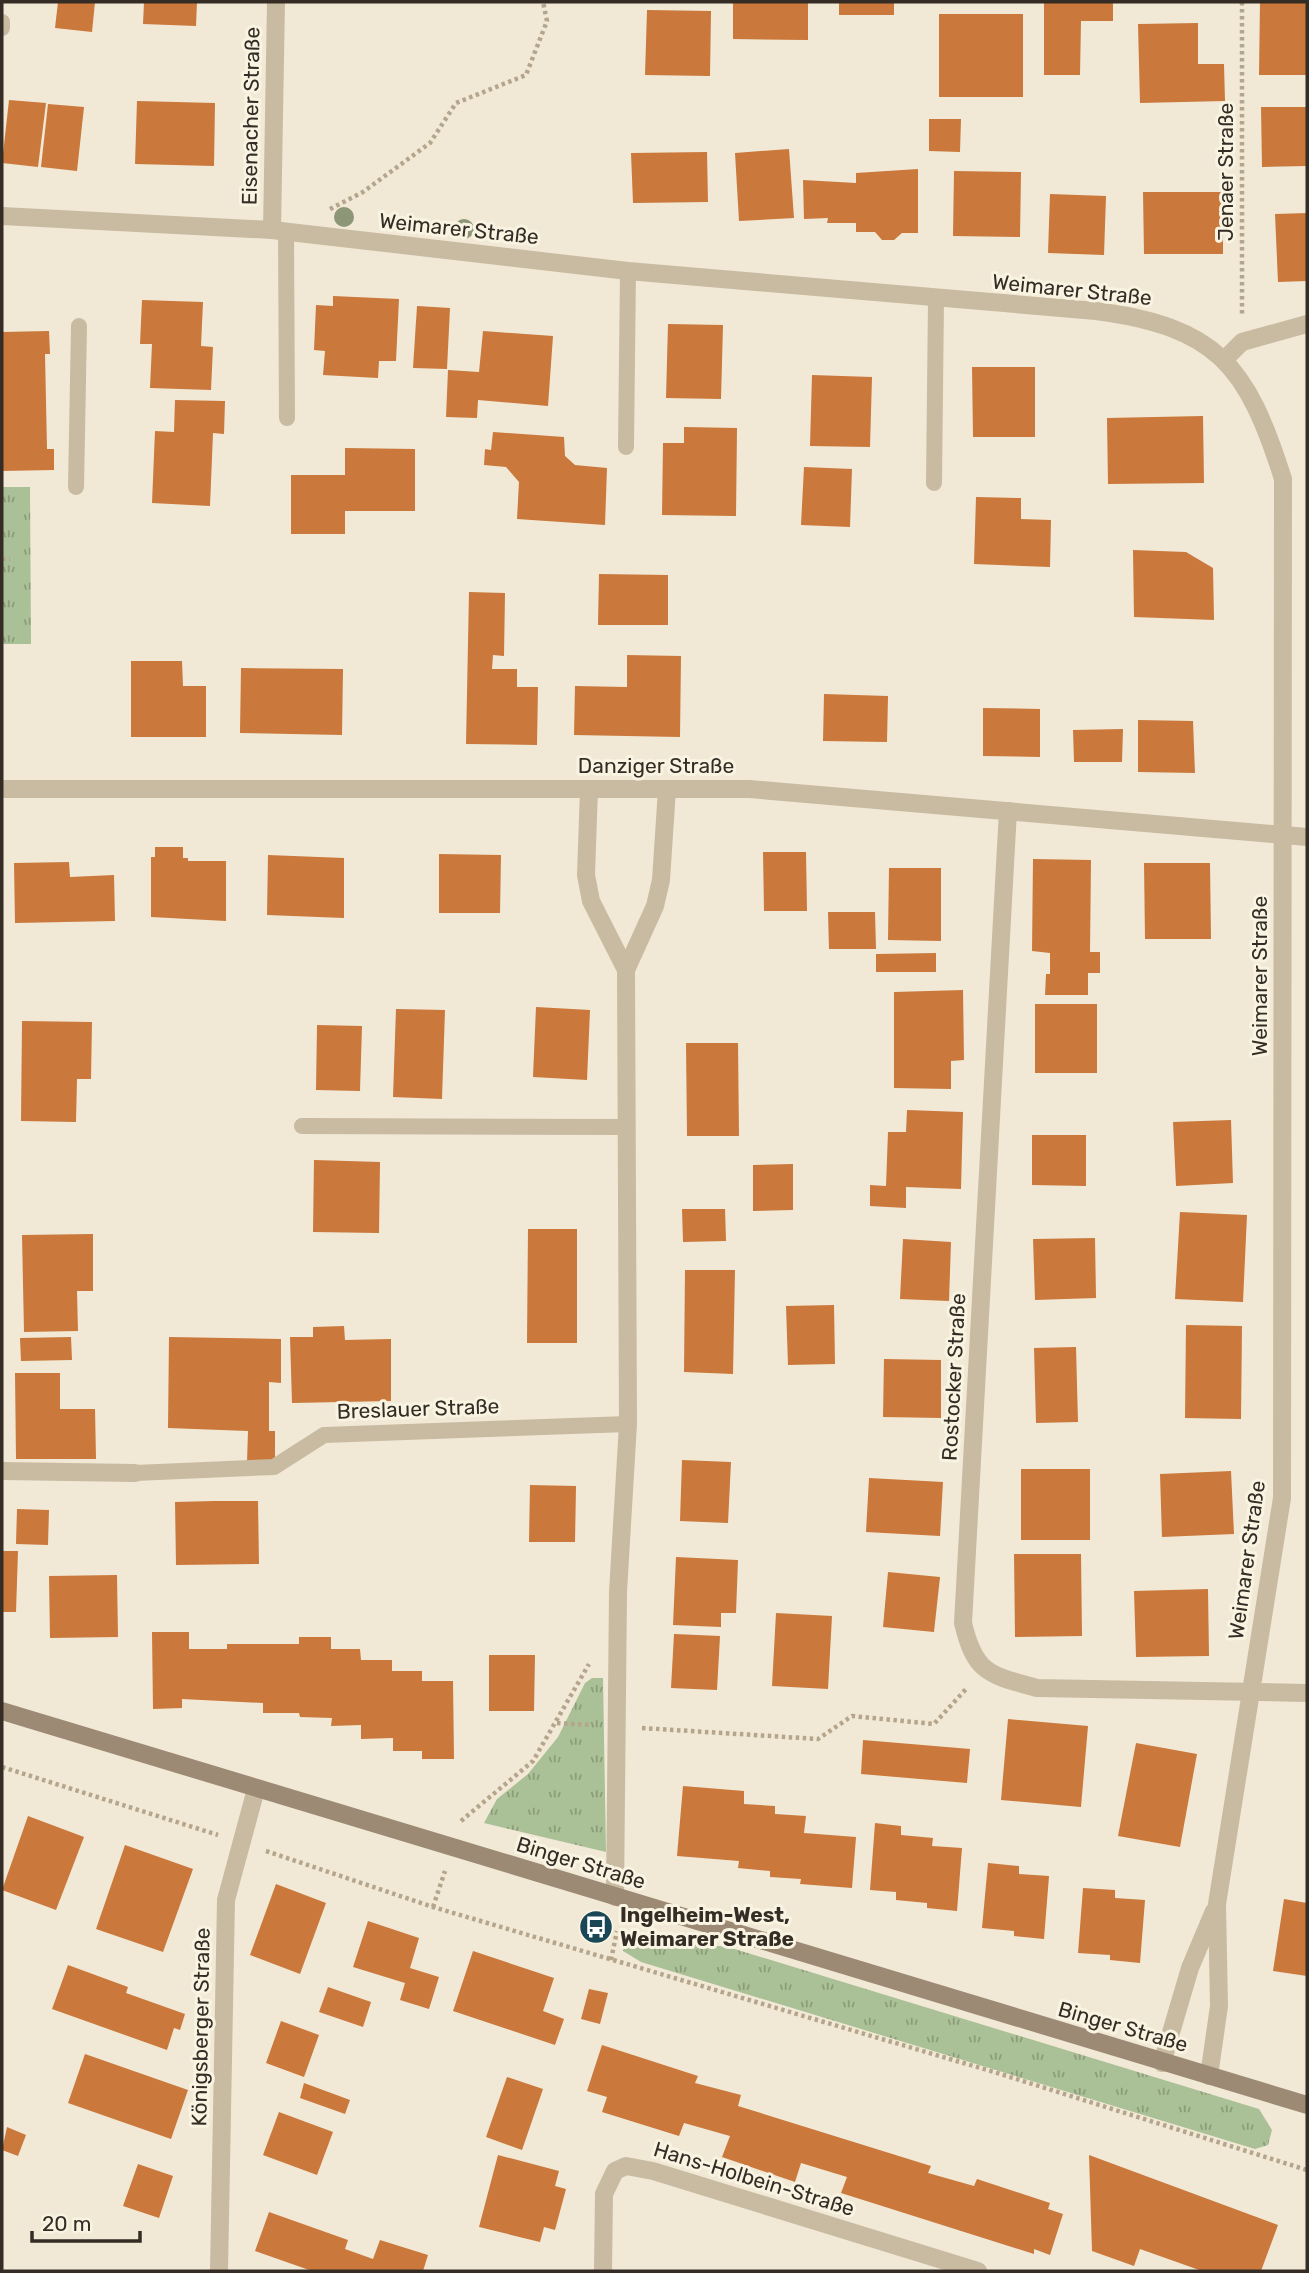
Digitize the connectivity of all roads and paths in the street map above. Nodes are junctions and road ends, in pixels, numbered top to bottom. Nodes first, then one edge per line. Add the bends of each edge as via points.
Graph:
1 (276, 2) edge
2 (543, 2) edge
3 (1241, 2) edge
4 (2, 22) edge
5 (2, 28) edge
6 (2, 216) edge
7 (279, 231) junction
8 (628, 271) junction
9 (936, 299) junction
10 (1307, 324) edge
11 (79, 326) dead end
12 (1242, 342) junction
13 (1226, 358) junction
14 (287, 418) dead end
15 (626, 447) dead end
16 (934, 483) dead end
17 (76, 487) dead end
18 (2, 559) edge
19 (10, 559) dead end
20 (2, 789) edge
21 (589, 789) junction
22 (667, 789) junction
23 (1008, 811) junction
24 (1283, 835) junction
25 (1307, 837) edge
26 (626, 970) junction
27 (302, 1126) dead end
28 (626, 1127) junction
29 (628, 1424) junction
30 (2, 1471) edge
31 (135, 1473) joint
32 (594, 1653) dead end
33 (984, 1669) junction
34 (1252, 1692) junction
35 (1307, 1693) edge
36 (2, 1712) edge
37 (558, 1723) junction
38 (616, 1726) junction
39 (2, 1768) edge
40 (256, 1788) junction
41 (461, 1821) dead end
42 (242, 1842) junction
43 (445, 1869) dead end
44 (615, 1897) junction
45 (1217, 1904) junction
46 (433, 1907) junction
47 (617, 1931) dead end
48 (611, 1960) junction
49 (1162, 2063) junction
50 (1209, 2076) junction
51 (1307, 2105) edge
52 (1307, 2170) edge
53 (219, 2271) edge
54 (603, 2271) edge
55 (978, 2271) edge

1 - 7 street, Eisenacher Straße
2 - 7 path via 547,22 526,75 456,103 430,144 363,192
3 - 12 path, Jenaer Straße
4 - 5 lane
6 - 7 street, Weimarer Straße
7 - 8 street, Weimarer Straße
7 - 14 lane
8 - 9 street, Weimarer Straße
8 - 15 lane
9 - 13 street, Weimarer Straße via 1144,318 1186,332
9 - 16 lane
10 - 12 street
11 - 17 lane
12 - 13 street
13 - 24 street, Weimarer Straße via 1265,420 1283,479
18 - 19 path
20 - 21 street, Danziger Straße
21 - 22 street, Danziger Straße
21 - 26 street via 586,875 591,901
22 - 23 street, Danziger Straße via 749,789
22 - 26 street via 661,880 655,906
23 - 24 street, Danziger Straße
23 - 33 street, Rostocker Straße via 963,1623 970,1650
24 - 25 street, Danziger Straße
24 - 34 street, Weimarer Straße via 1282,1499
26 - 28 street
27 - 28 lane
28 - 29 street
29 - 31 lane, Breslauer Straße via 324,1435 274,1467
29 - 38 street
30 - 31 street
32 - 37 path
33 - 34 street via 1037,1688
33 - 38 path via 934,1724 852,1716 818,1739
34 - 35 street
34 - 45 street, Weimarer Straße
36 - 40 main road, Binger Straße
37 - 38 path
37 - 41 path via 533,1761
38 - 44 street
39 - 42 path
40 - 42 street, Königsberger Straße
40 - 44 main road, Binger Straße
42 - 46 path
42 - 53 street, Königsberger Straße via 226,1900
43 - 46 path
44 - 49 main road, Binger Straße
45 - 49 street, Weimarer Straße via 1190,1968
45 - 50 street, Weimarer Straße via 1219,2006
46 - 48 path
47 - 48 path
48 - 52 path
49 - 50 main road, Binger Straße
50 - 51 main road, Binger Straße
54 - 55 street, Hans-Holbein-Straße via 604,2194 615,2171 626,2166

